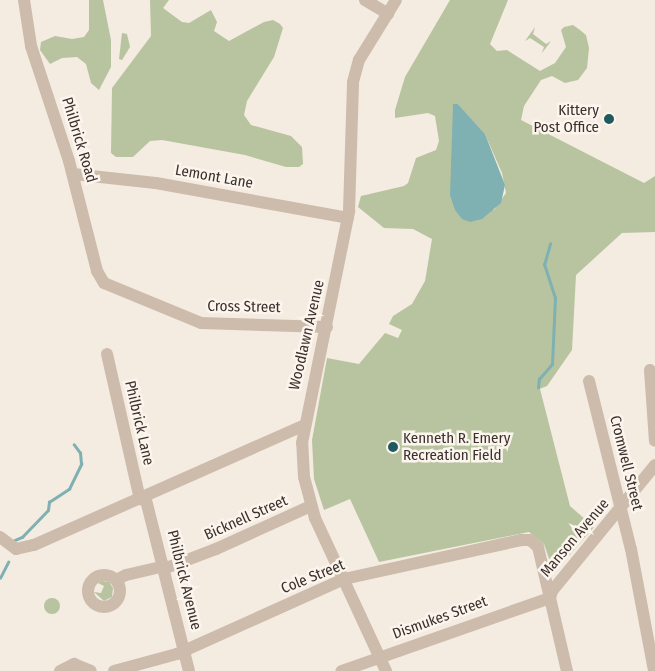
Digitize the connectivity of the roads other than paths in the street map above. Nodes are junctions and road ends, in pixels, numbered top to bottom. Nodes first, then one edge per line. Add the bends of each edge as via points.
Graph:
1 (24, 0) edge
2 (365, 0) edge
3 (396, 0) edge
4 (388, 14) junction
5 (73, 174) junction
6 (348, 218) junction
7 (108, 286) joint
8 (327, 327) junction
9 (107, 354) dead end
10 (650, 370) dead end
11 (589, 381) dead end
12 (304, 426) junction
13 (655, 441) edge
14 (655, 465) edge
15 (143, 498) junction
16 (311, 506) junction
17 (621, 508) junction
18 (0, 537) edge
19 (165, 567) junction
20 (344, 579) junction
21 (116, 580) dead end
22 (550, 598) junction
23 (185, 651) junction
24 (380, 657) junction
25 (60, 671) edge
26 (90, 671) edge
27 (114, 671) edge
28 (189, 671) edge
29 (341, 671) edge
30 (386, 671) edge
31 (567, 671) edge
32 (654, 671) edge

1 - 5 street, Philbrick Road via 31,46
2 - 4 street
3 - 4 street, Woodlawn Avenue
4 - 6 street, Woodlawn Avenue via 359,60 353,82
5 - 6 street, Lemont Lane via 156,183
5 - 7 street, Philbrick Road via 97,271
6 - 8 street, Woodlawn Avenue
7 - 8 street, Cross Street via 201,323
8 - 12 street, Woodlawn Avenue
9 - 15 street, Philbrick Lane
10 - 13 street
11 - 17 street, Cromwell Street
12 - 15 street
12 - 16 street, Woodlawn Avenue via 302,462
14 - 17 street, Manson Avenue
15 - 18 street via 34,545 16,549
15 - 19 street, Philbrick Avenue
16 - 19 street, Bicknell Street via 216,550
16 - 20 street, Woodlawn Avenue
17 - 22 street, Manson Avenue via 557,583
17 - 32 street, Cromwell Street
19 - 21 street, Bicknell Street
19 - 23 street, Philbrick Avenue
20 - 22 street, Cole Street via 527,540 538,547
20 - 23 street, Cole Street
20 - 24 street, Woodlawn Avenue
22 - 24 street, Dismukes Street
22 - 31 street, Manson Avenue
23 - 27 street, Cole Street
23 - 28 street, Philbrick Avenue
24 - 29 street, Dismukes Street
24 - 30 street, Woodlawn Avenue
25 - 26 street via 74,664

